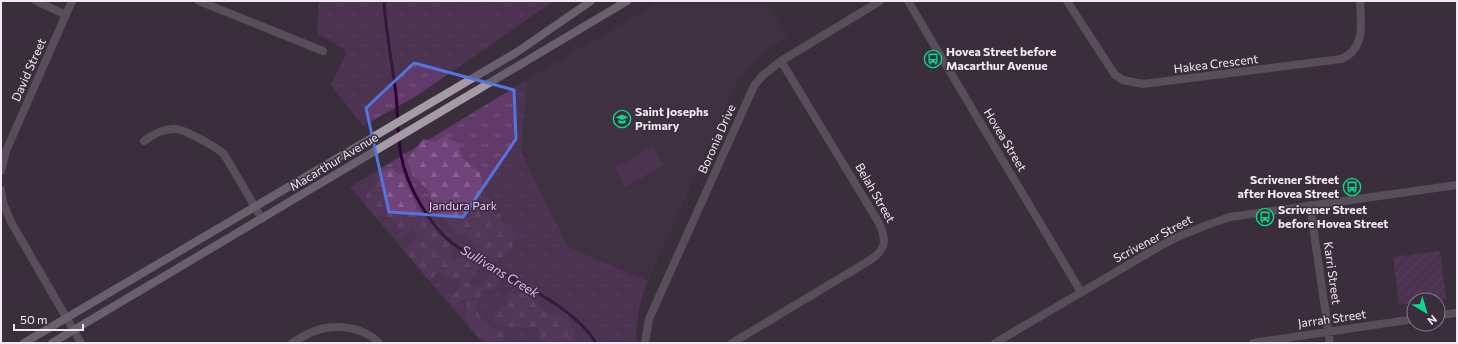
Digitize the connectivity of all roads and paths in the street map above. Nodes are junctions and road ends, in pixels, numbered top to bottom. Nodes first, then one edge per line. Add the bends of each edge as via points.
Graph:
1 (36, 1) edge
2 (72, 1) edge
3 (199, 1) edge
4 (591, 1) edge
5 (627, 1) edge
6 (880, 1) edge
7 (908, 1) edge
8 (1067, 1) edge
9 (1360, 1) edge
10 (66, 14) junction
11 (323, 51) dead end
12 (518, 52) junction
13 (781, 60) junction
14 (525, 63) junction
15 (144, 141) dead end
16 (2, 166) edge
17 (1457, 185) edge
18 (1, 190) edge
19 (1310, 206) junction
20 (255, 208) junction
21 (262, 218) junction
22 (1080, 292) junction
23 (1457, 313) edge
24 (1446, 314) edge
25 (67, 319) junction
26 (1406, 320) edge
27 (73, 330) junction
28 (1328, 331) junction
29 (24, 343) edge
30 (55, 343) edge
31 (81, 343) edge
32 (292, 343) edge
33 (379, 343) edge
34 (645, 343) edge
35 (732, 343) edge
36 (995, 343) edge
37 (1253, 343) edge
38 (1330, 343) edge

1 - 10 street
2 - 10 street, David Street
3 - 11 street
4 - 12 main road, Macarthur Avenue
5 - 14 main road, Macarthur Avenue
6 - 13 street, Boronia Drive
7 - 22 street, Hovea Street
8 - 9 street, Hakea Crescent via 1116,75 1123,80 1143,84 1349,56 1359,44 1361,36
10 - 16 street, David Street via 6,151
12 - 14 main road
12 - 20 main road, Macarthur Avenue
13 - 34 street, Boronia Drive via 754,86 649,319
13 - 35 street, Belah Street via 879,224 885,237 884,246 875,258
14 - 21 main road, Macarthur Avenue
15 - 20 street via 156,132 176,129 216,147 224,154
17 - 19 street, Scrivener Street
18 - 25 street via 11,222
19 - 22 street, Scrivener Street via 1230,217 1206,225 1182,234
19 - 28 street, Karri Street
20 - 21 street
20 - 25 main road, Macarthur Avenue
21 - 27 main road, Macarthur Avenue
22 - 36 street, Scrivener Street
23 - 24 street
25 - 27 street
25 - 29 main road, Macarthur Avenue
26 - 28 street, Jarrah Street
27 - 30 main road, Macarthur Avenue
27 - 31 street
28 - 37 street, Jarrah Street
28 - 38 street, Karri Street
32 - 33 street via 312,332 334,327 362,331

